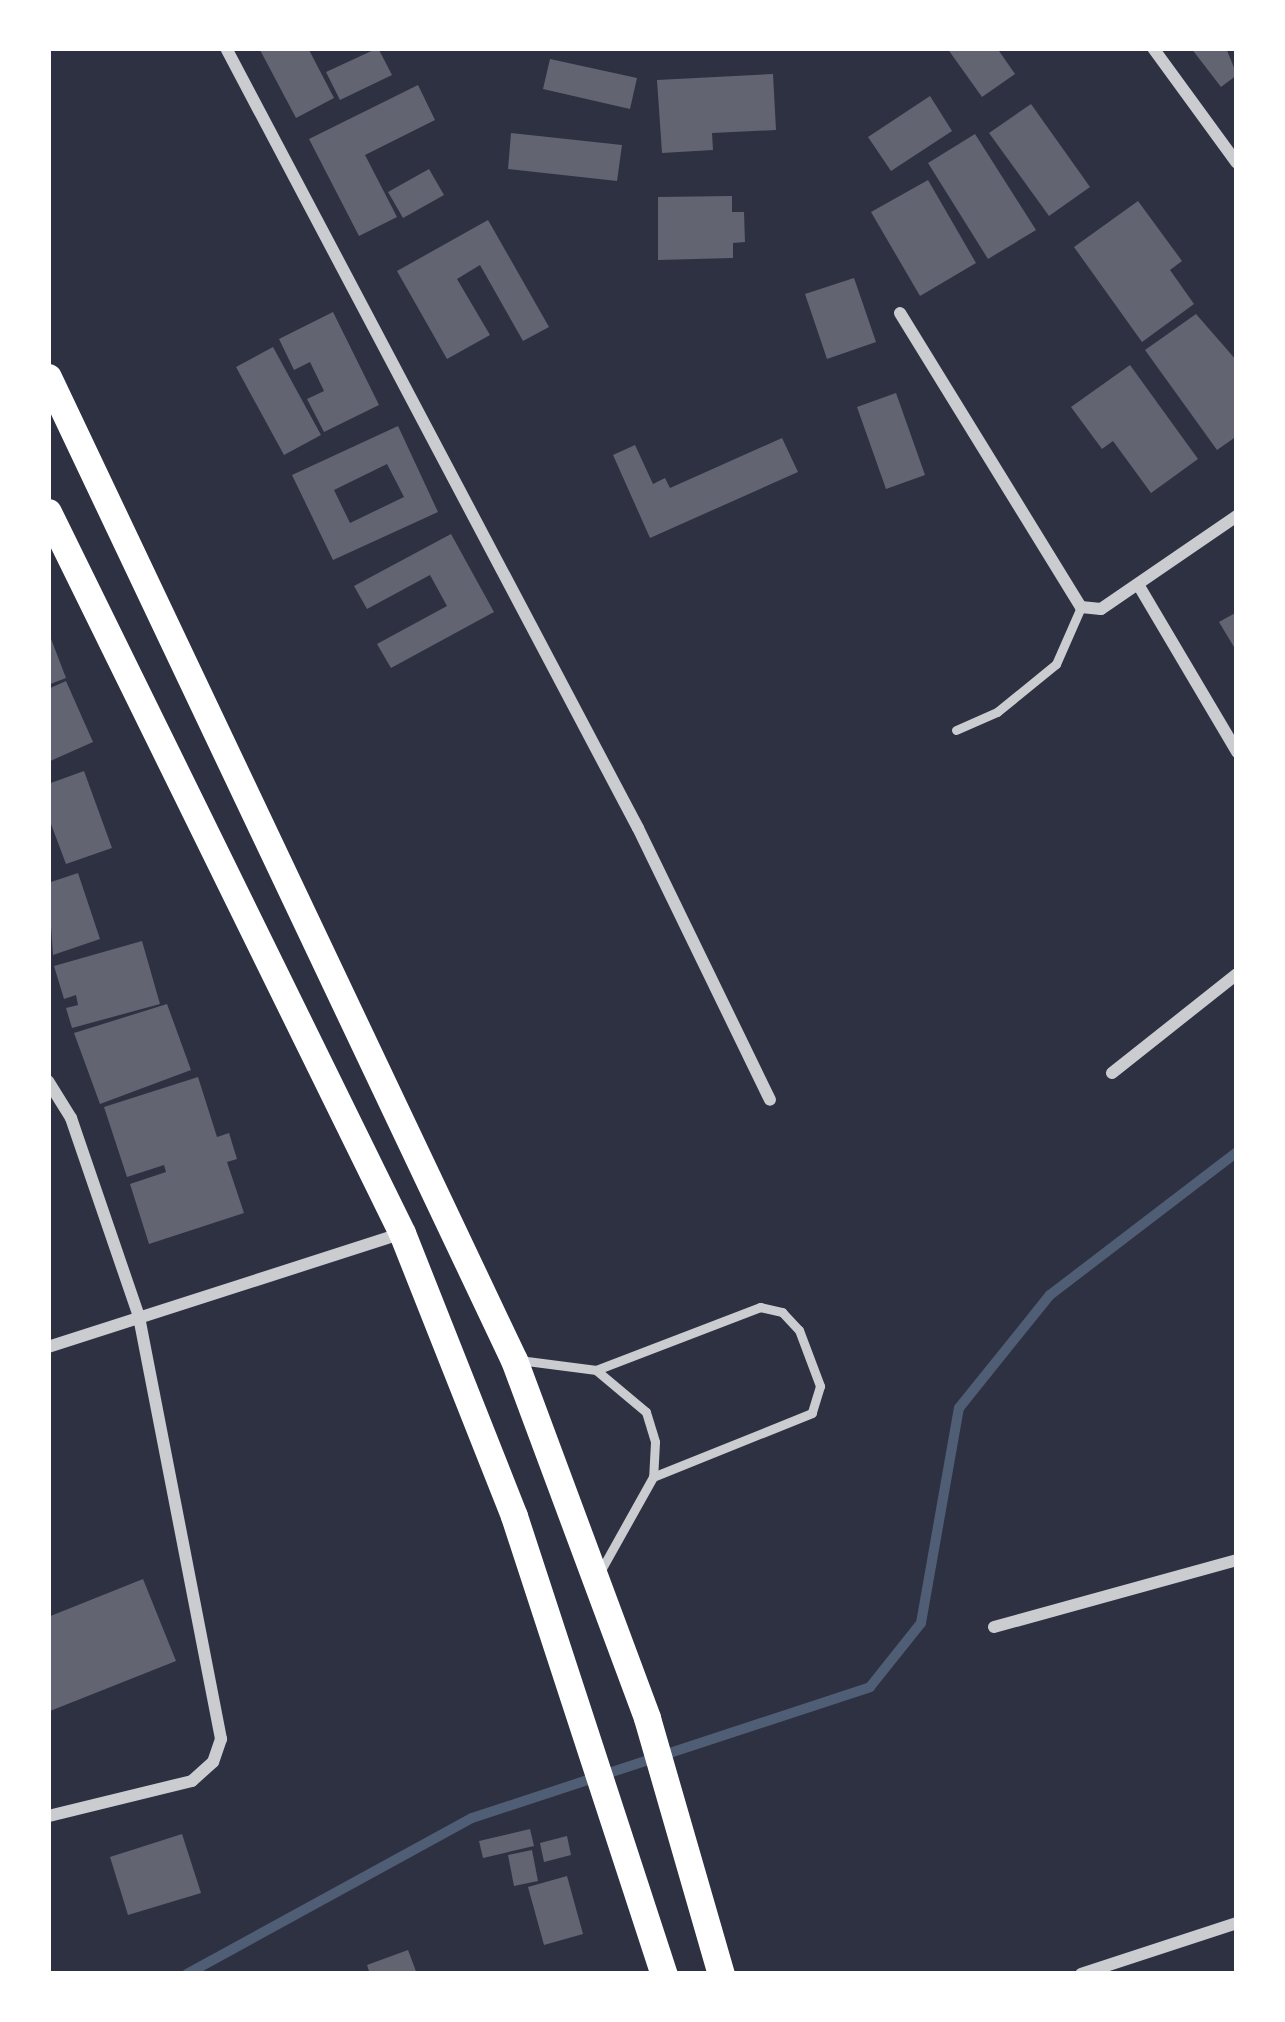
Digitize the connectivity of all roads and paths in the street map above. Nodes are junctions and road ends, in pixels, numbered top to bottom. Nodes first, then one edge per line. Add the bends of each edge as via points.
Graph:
1 (226, 48) edge
2 (1153, 48) edge
3 (1237, 163) edge
4 (900, 313) dead end
5 (48, 377) edge
6 (48, 512) edge
7 (1237, 516) edge
8 (1139, 586) junction
9 (1081, 607) junction
10 (956, 730) dead end
11 (1237, 752) edge
12 (1237, 974) edge
13 (1112, 1072) dead end
14 (48, 1081) edge
15 (770, 1100) dead end
16 (403, 1233) junction
17 (139, 1317) junction
18 (48, 1347) edge
19 (514, 1360) junction
20 (596, 1370) junction
21 (653, 1477) junction
22 (1237, 1560) edge
23 (597, 1576) junction
24 (994, 1627) dead end
25 (48, 1816) edge
26 (1237, 1923) edge
27 (664, 1974) edge
28 (721, 1974) edge
29 (1081, 1974) edge

1 - 15 street via 638,827
2 - 3 street
4 - 9 street
5 - 19 highway
6 - 16 highway
7 - 8 street
8 - 9 street via 1101,609
8 - 11 street
9 - 10 lane via 1056,664 997,712
12 - 13 street
14 - 17 street via 71,1118
16 - 17 street
16 - 27 highway via 588,1730
17 - 18 street
17 - 25 street via 221,1739 213,1762 192,1781
19 - 20 lane
19 - 23 highway
20 - 21 lane via 646,1412 656,1442
20 - 21 lane via 760,1307 782,1312 799,1330 820,1386 812,1413
21 - 23 lane
22 - 24 street
23 - 28 highway via 670,1788
26 - 29 street

